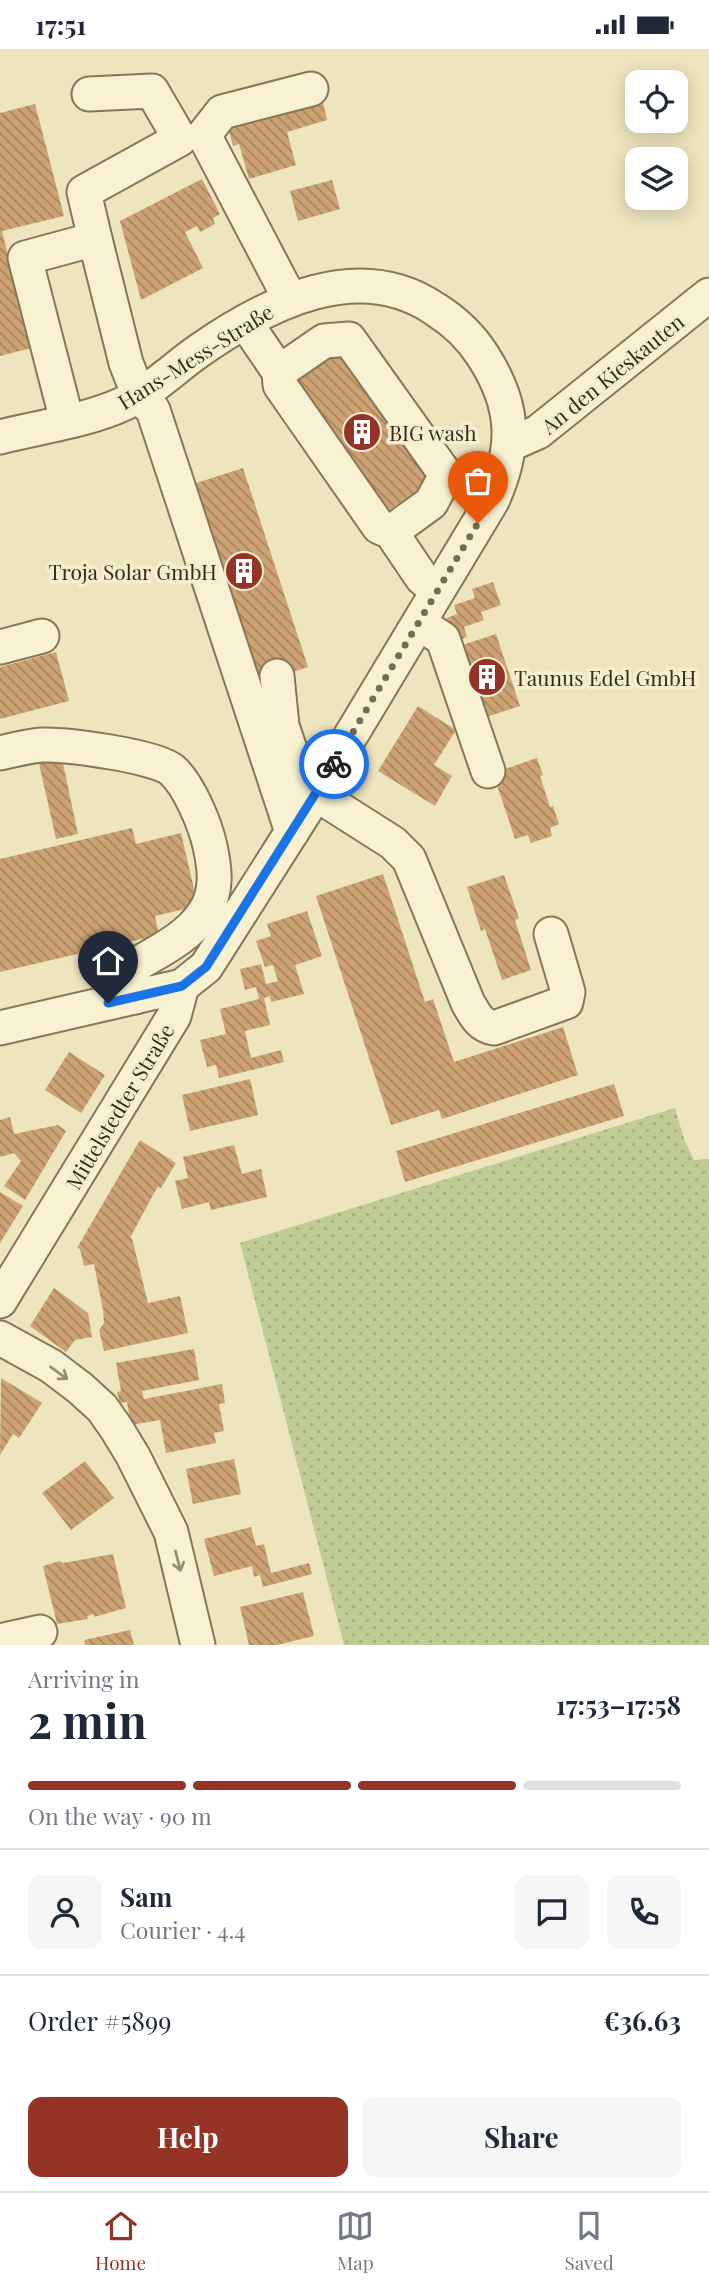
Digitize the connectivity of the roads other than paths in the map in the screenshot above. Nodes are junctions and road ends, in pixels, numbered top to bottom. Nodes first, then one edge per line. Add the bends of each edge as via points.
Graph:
1 (311, 89) dead end
2 (89, 94) dead end
3 (95, 239) junction
4 (709, 295) edge
5 (290, 299) junction
6 (245, 322) junction
7 (279, 372) junction
8 (150, 388) junction
9 (67, 421) junction
10 (0, 437) edge
11 (511, 444) junction
12 (195, 484) dead end
13 (391, 532) junction
14 (438, 590) junction
15 (419, 623) junction
16 (42, 636) dead end
17 (0, 647) edge
18 (277, 677) dead end
19 (0, 753) edge
20 (488, 771) dead end
21 (306, 810) junction
22 (551, 934) dead end
23 (182, 986) junction
24 (135, 997) junction
25 (0, 1028) edge
26 (1, 1296) edge
27 (0, 1338) edge
28 (40, 1632) dead end
29 (0, 1641) edge
30 (198, 1645) edge

1 - 5 street via 222,112 204,135
2 - 3 street via 152,91 180,139 84,192
3 - 8 street via 126,363
3 - 9 street via 25,258
4 - 11 street, An den Kieskauten via 538,432
5 - 6 street, Hans-Mess-Straße
5 - 11 street, Hans-Mess-Straße via 328,288 364,285 423,301 467,335 483,356 500,386
6 - 7 street
6 - 8 street, Hans-Mess-Straße
7 - 13 street via 280,385 379,527
7 - 13 street via 324,341 349,339 446,475 431,502
8 - 9 street, Hans-Mess-Straße via 121,405
8 - 12 street
8 - 21 street via 153,410
9 - 10 street, Hans-Mess-Straße
11 - 14 street via 492,501
13 - 14 street via 422,578
14 - 15 street
15 - 20 street via 443,639
15 - 21 street
16 - 17 street
18 - 21 street via 282,726
19 - 24 street via 42,745 85,748 172,769 186,787 208,839 214,863 213,893 205,913 192,927 132,967
21 - 22 street via 393,843 409,859 468,1003 485,1027 494,1028 566,1002 568,992
21 - 23 street via 206,967
23 - 24 street
23 - 26 street, Mittelstedter Straße via 174,1016
24 - 25 street
27 -> 30 street via 80,1388 116,1428 171,1532
28 - 29 street

